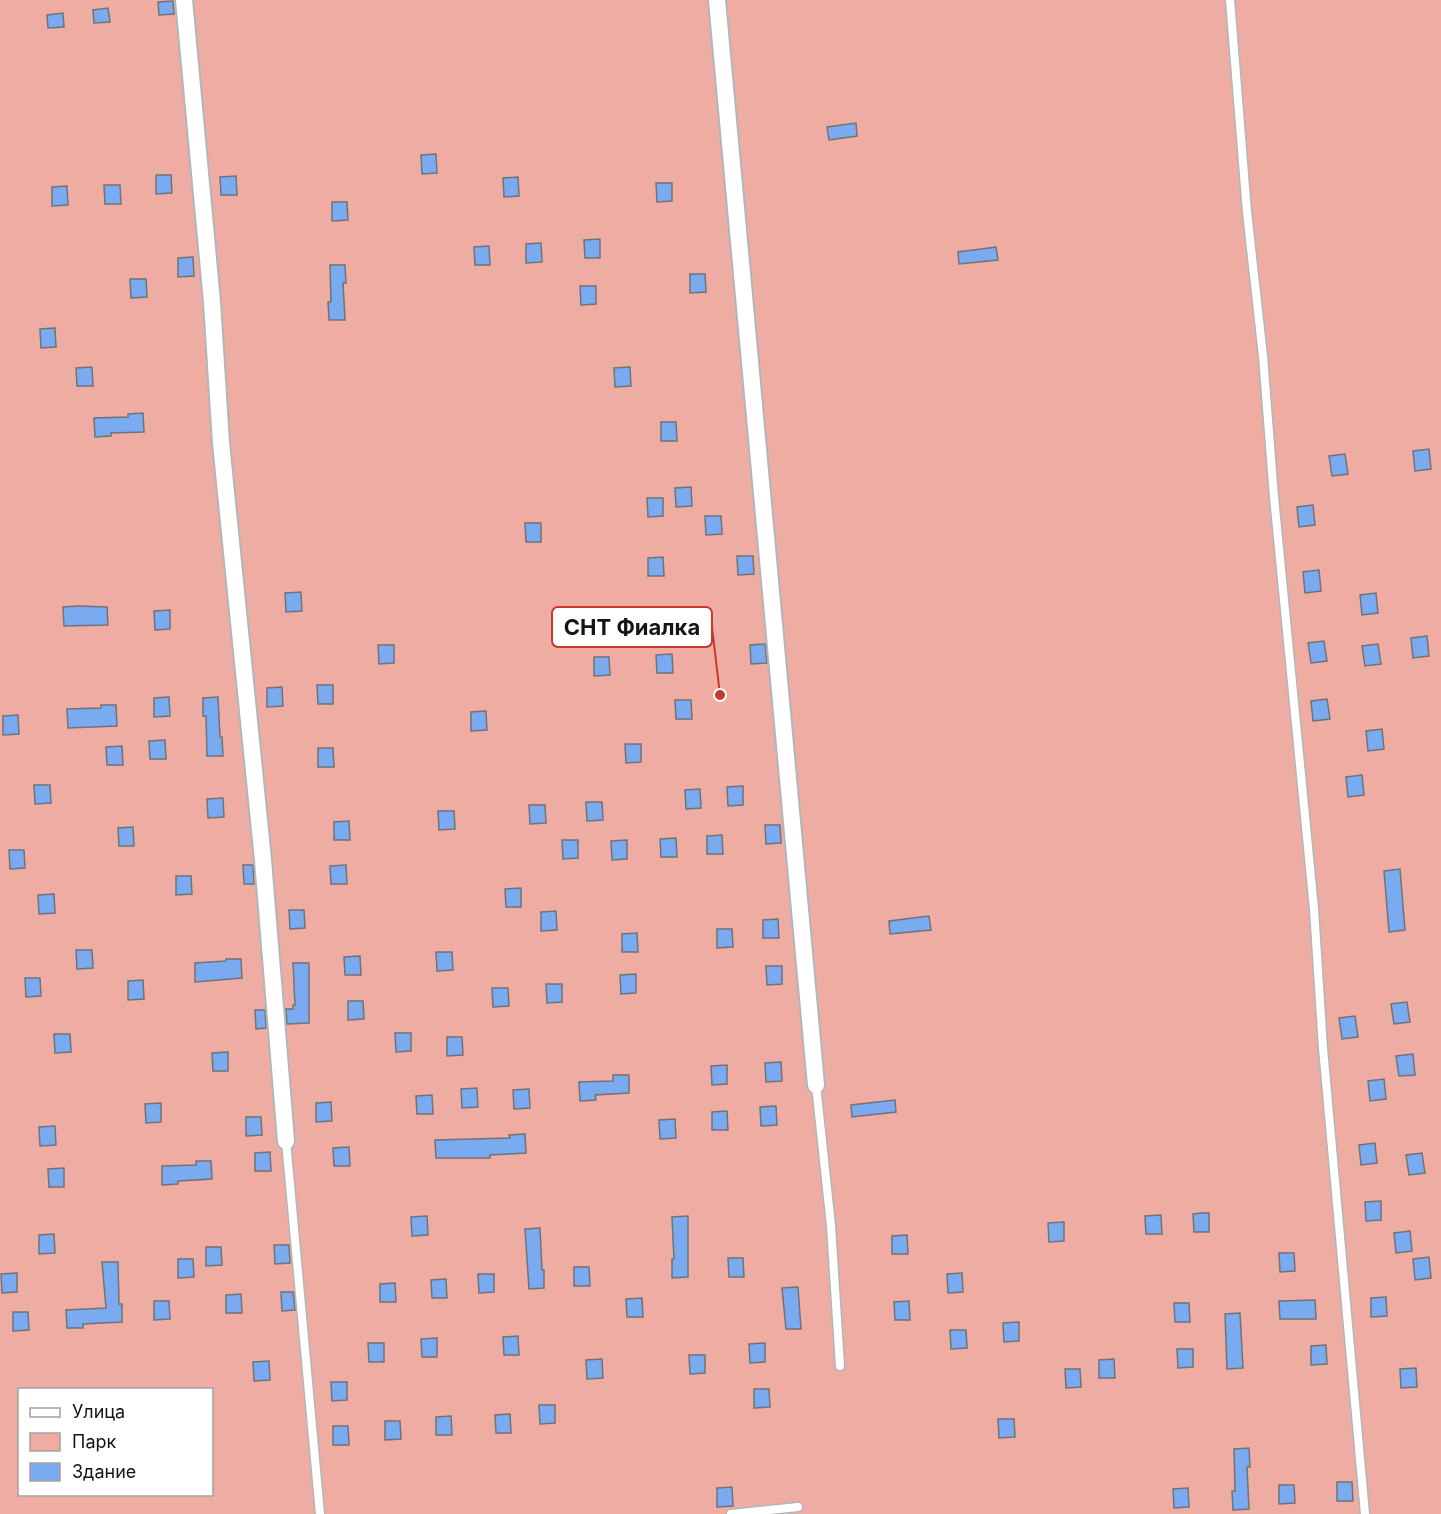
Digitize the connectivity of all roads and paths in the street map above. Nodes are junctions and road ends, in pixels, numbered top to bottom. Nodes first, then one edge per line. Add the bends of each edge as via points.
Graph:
1 (184, 0) edge
2 (717, 0) edge
3 (1230, 0) edge
4 (816, 1085) joint
5 (286, 1141) joint
6 (840, 1366) dead end
7 (798, 1507) dead end
8 (320, 1514) edge
9 (730, 1514) edge
10 (1365, 1514) edge

1 - 5 street
2 - 4 street
3 - 10 lane
4 - 6 lane
5 - 8 lane
7 - 9 lane

